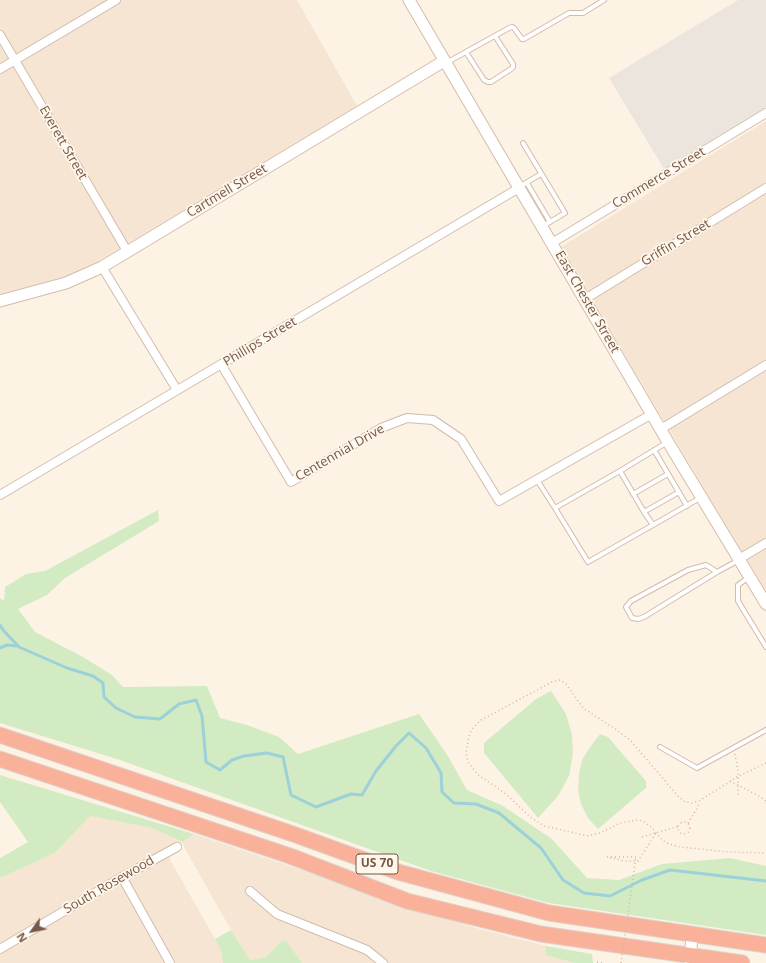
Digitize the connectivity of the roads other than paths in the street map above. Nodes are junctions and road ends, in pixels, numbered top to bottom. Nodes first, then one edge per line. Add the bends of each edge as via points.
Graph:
1 (116, 0) edge
2 (409, 0) edge
3 (604, 0) edge
4 (0, 35) edge
5 (495, 36) junction
6 (466, 52) junction
7 (15, 60) junction
8 (445, 62) junction
9 (0, 69) edge
10 (766, 113) edge
11 (523, 143) dead end
12 (541, 174) junction
13 (523, 185) junction
14 (766, 188) edge
15 (546, 224) junction
16 (552, 243) junction
17 (127, 251) junction
18 (102, 267) junction
19 (585, 299) junction
20 (0, 301) edge
21 (221, 364) junction
22 (766, 365) edge
23 (177, 390) junction
24 (652, 414) junction
25 (661, 429) junction
26 (668, 442) junction
27 (654, 450) junction
28 (620, 471) junction
29 (668, 474) junction
30 (537, 480) junction
31 (679, 492) junction
32 (634, 494) junction
33 (0, 495) edge
34 (702, 497) junction
35 (687, 506) junction
36 (555, 508) junction
37 (644, 512) junction
38 (652, 525) junction
39 (766, 543) edge
40 (739, 559) junction
41 (717, 572) junction
42 (750, 576) junction
43 (766, 604) edge
44 (766, 647) edge
45 (766, 730) edge
46 (0, 735) edge
47 (660, 747) dead end
48 (0, 759) edge
49 (177, 847) dead end
50 (122, 877) junction
51 (250, 891) dead end
52 (692, 934) junction
53 (766, 945) edge
54 (0, 949) edge
55 (690, 959) edge
56 (170, 963) edge
57 (383, 963) edge
58 (742, 963) edge

1 - 7 street
2 - 8 main road, East Chester Street
3 - 5 lane via 583,13 569,13 524,40 512,27
4 - 7 street, Everett Street
5 - 6 lane
5 - 6 lane via 513,67 491,82 484,80
6 - 8 lane
7 - 9 street
7 - 17 street, Everett Street
8 - 13 main road, East Chester Street
8 - 17 main road, Cartmell Street
10 - 16 street, Commerce Street
11 - 12 lane
12 - 13 lane
12 - 15 lane via 565,213
13 - 15 main road, East Chester Street
13 - 21 street, Phillips Street
14 - 19 street, Griffin Street
15 - 16 main road, East Chester Street
16 - 19 main road, East Chester Street
17 - 18 main road, Cartmell Street
18 - 20 main road, Cartmell Street via 66,283
18 - 23 street
19 - 24 main road, East Chester Street
21 - 23 street, Phillips Street
21 - 30 street, Centennial Drive via 291,482 381,428 406,418 433,420 462,439 500,501
22 - 25 street
23 - 33 street, Phillips Street
24 - 25 main road, East Chester Street
24 - 30 street, Centennial Drive
25 - 26 main road, East Chester Street
26 - 27 lane
26 - 34 main road, East Chester Street
27 - 28 lane
27 - 29 lane
28 - 32 lane
28 - 36 lane
29 - 31 lane
29 - 32 lane
30 - 36 lane
31 - 35 lane
31 - 37 lane
32 - 37 lane
34 - 35 lane
34 - 40 main road, East Chester Street
35 - 38 lane
36 - 38 lane via 588,562
37 - 38 lane
39 - 40 street
40 - 41 lane
40 - 42 main road, East Chester Street
41 - 41 lane via 706,565 688,570 631,601 626,607 632,618 644,617
42 - 43 main road, East Chester Street
42 - 44 lane via 738,585 738,601
45 - 47 lane via 697,768
46 - 52 highway, US 70 via 398,872 549,913
48 - 55 highway, US 70 via 290,856 407,901 541,934
49 - 50 street, South Rosewood
50 - 54 street, South Rosewood
50 - 56 street
51 - 57 street via 277,914 367,950
52 - 53 highway, US 70
52 - 55 main road
55 - 58 highway, US 70

